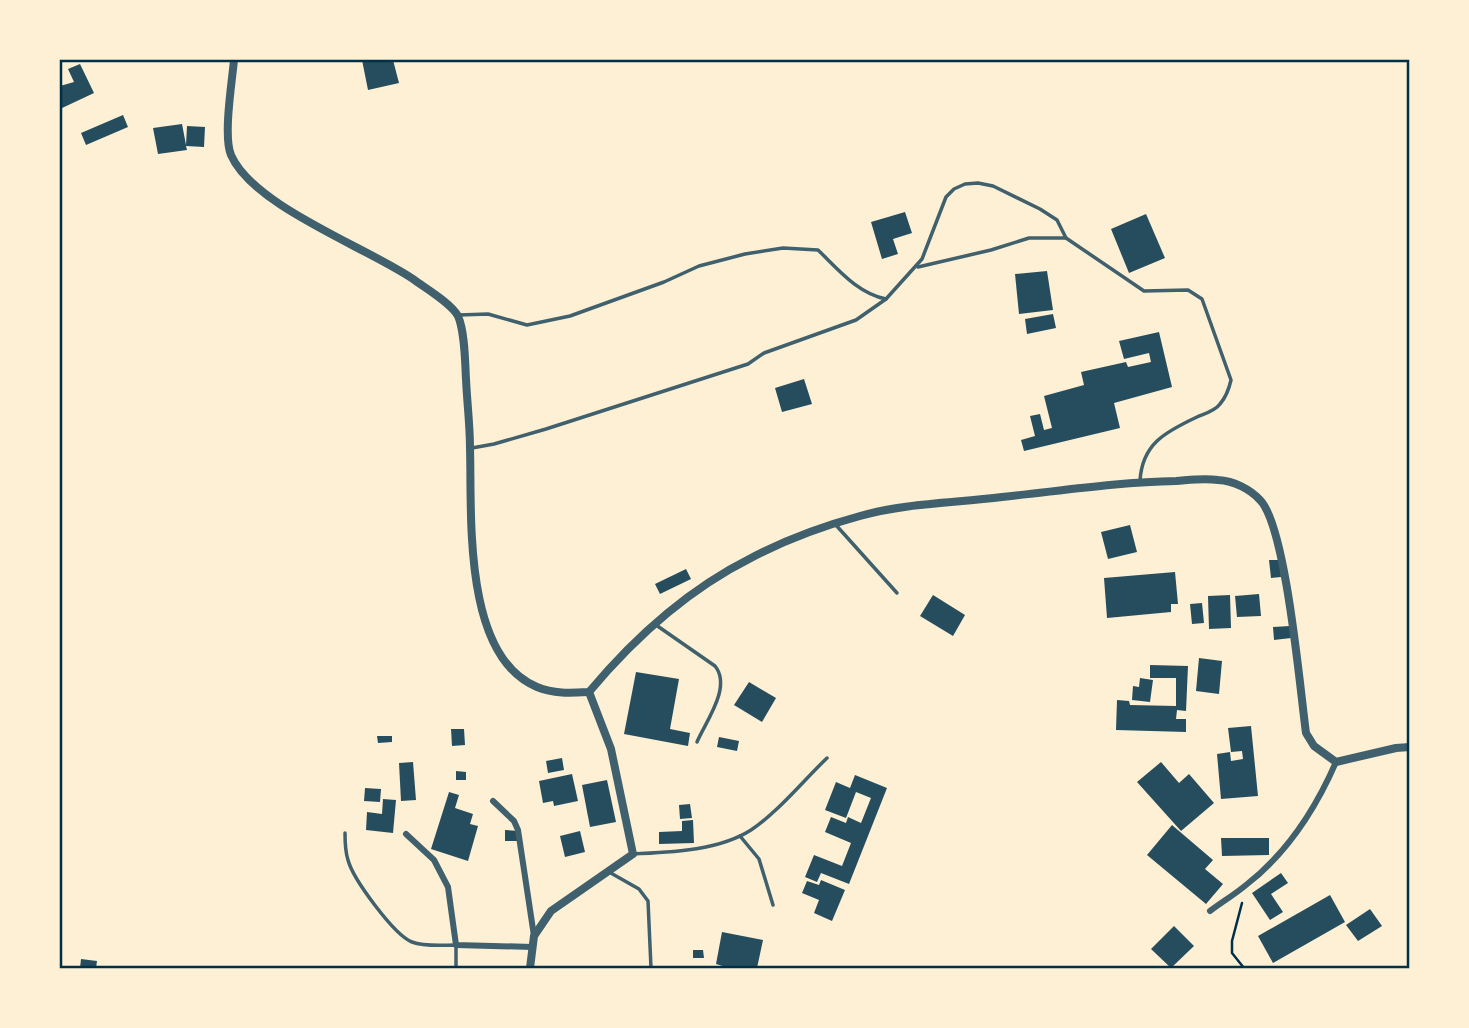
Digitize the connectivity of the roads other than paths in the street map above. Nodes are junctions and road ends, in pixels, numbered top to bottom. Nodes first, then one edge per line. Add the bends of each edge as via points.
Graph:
1 (234, 60) edge
2 (1066, 238) junction
3 (916, 267) junction
4 (886, 299) junction
5 (457, 316) junction
6 (470, 448) junction
7 (1140, 481) junction
8 (835, 524) junction
9 (897, 593) dead end
10 (654, 624) junction
11 (589, 692) junction
12 (697, 742) dead end
13 (1409, 747) edge
14 (827, 758) dead end
15 (1336, 762) junction
16 (493, 801) dead end
17 (345, 833) dead end
18 (407, 834) dead end
19 (740, 836) junction
20 (633, 854) junction
21 (607, 872) junction
22 (773, 905) dead end
23 (1210, 911) dead end
24 (534, 936) junction
25 (456, 946) junction
26 (532, 947) junction
27 (456, 968) edge
28 (530, 968) edge
29 (651, 968) edge

1 - 5 street via 228,137 230,153 242,172 261,191 406,275
2 - 3 lane via 1029,238
2 - 3 lane via 1057,220 1040,209 993,187 965,184 946,197
2 - 7 lane via 1144,292 1188,290 1202,299 1231,380 1219,407 1152,443 1141,465
3 - 4 lane
4 - 5 lane via 855,285 818,250 783,248 699,266 626,297 527,325 488,314
4 - 6 lane via 856,320 764,353 748,364 546,429
5 - 6 street via 464,350
6 - 11 street via 472,564 495,648 513,671 535,687 562,694
7 - 8 street via 913,506
7 - 15 street via 1219,480 1245,488 1263,503 1283,564 1306,733 1314,746
8 - 9 lane
8 - 10 street via 751,558 699,587
10 - 11 street
10 - 12 lane via 721,673 720,691
11 - 20 street via 611,749
13 - 15 street
14 - 19 lane via 761,822
15 - 23 street via 1322,793 1281,852 1247,885
16 - 24 street via 518,830
17 - 25 lane via 352,870 400,935 419,944
18 - 25 street via 434,860 448,887
19 - 20 lane via 685,850
19 - 22 lane via 759,859
20 - 21 street
21 - 24 street via 551,911
21 - 29 lane via 639,889 648,901
24 - 26 street
25 - 26 street
25 - 27 lane
26 - 28 street

